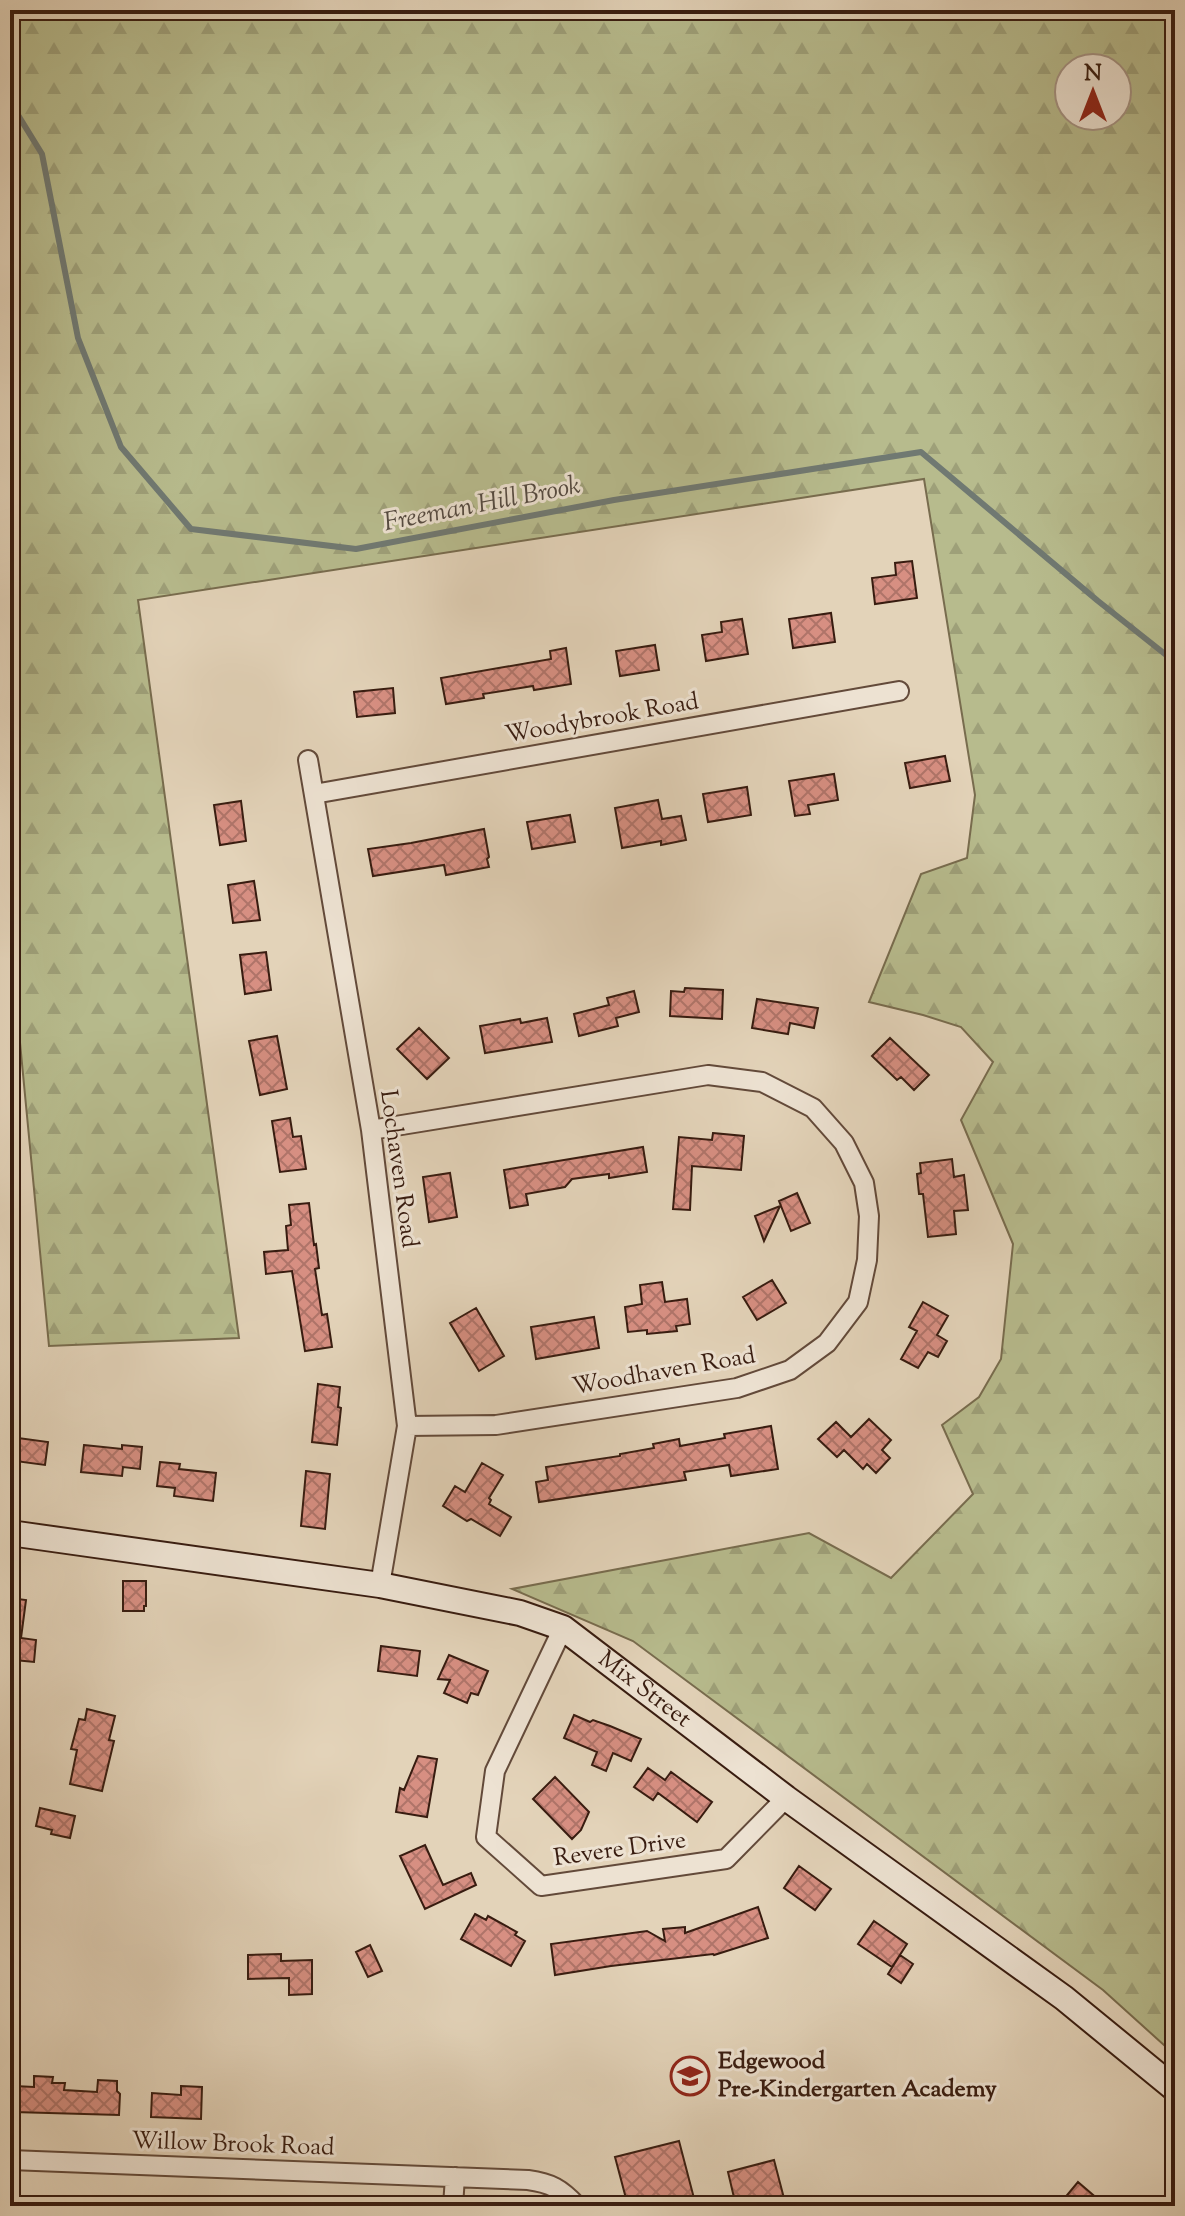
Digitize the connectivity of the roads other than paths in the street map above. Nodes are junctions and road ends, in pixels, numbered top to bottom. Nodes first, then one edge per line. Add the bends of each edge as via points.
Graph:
1 (899, 691) dead end
2 (308, 760) dead end
3 (314, 794) junction
4 (371, 1130) junction
5 (407, 1426) junction
6 (10, 1533) edge
7 (380, 1585) junction
8 (563, 1628) junction
9 (786, 1798) junction
10 (1175, 2089) edge
11 (10, 2160) edge
12 (455, 2177) junction
13 (453, 2206) edge
14 (577, 2206) edge

1 - 3 street, Woodybrook Road
2 - 3 street, Lochaven Road
3 - 4 street, Lochaven Road
4 - 5 street, Lochaven Road
4 - 5 street, Woodhaven Road via 708,1075 762,1082 813,1108 844,1143 864,1183 869,1216 858,1302 827,1343 790,1370 737,1388 496,1425
5 - 7 street, Lochaven Road
6 - 7 main road, Mix Street
7 - 8 main road, Mix Street via 520,1613
8 - 9 main road, Mix Street
8 - 9 street, Revere Drive via 495,1771 486,1837 541,1886 726,1859
9 - 10 main road, Mix Street via 1064,1998
11 - 12 street, Willow Brook Road
12 - 13 street
12 - 14 street, Willow Brook Road via 547,2183

